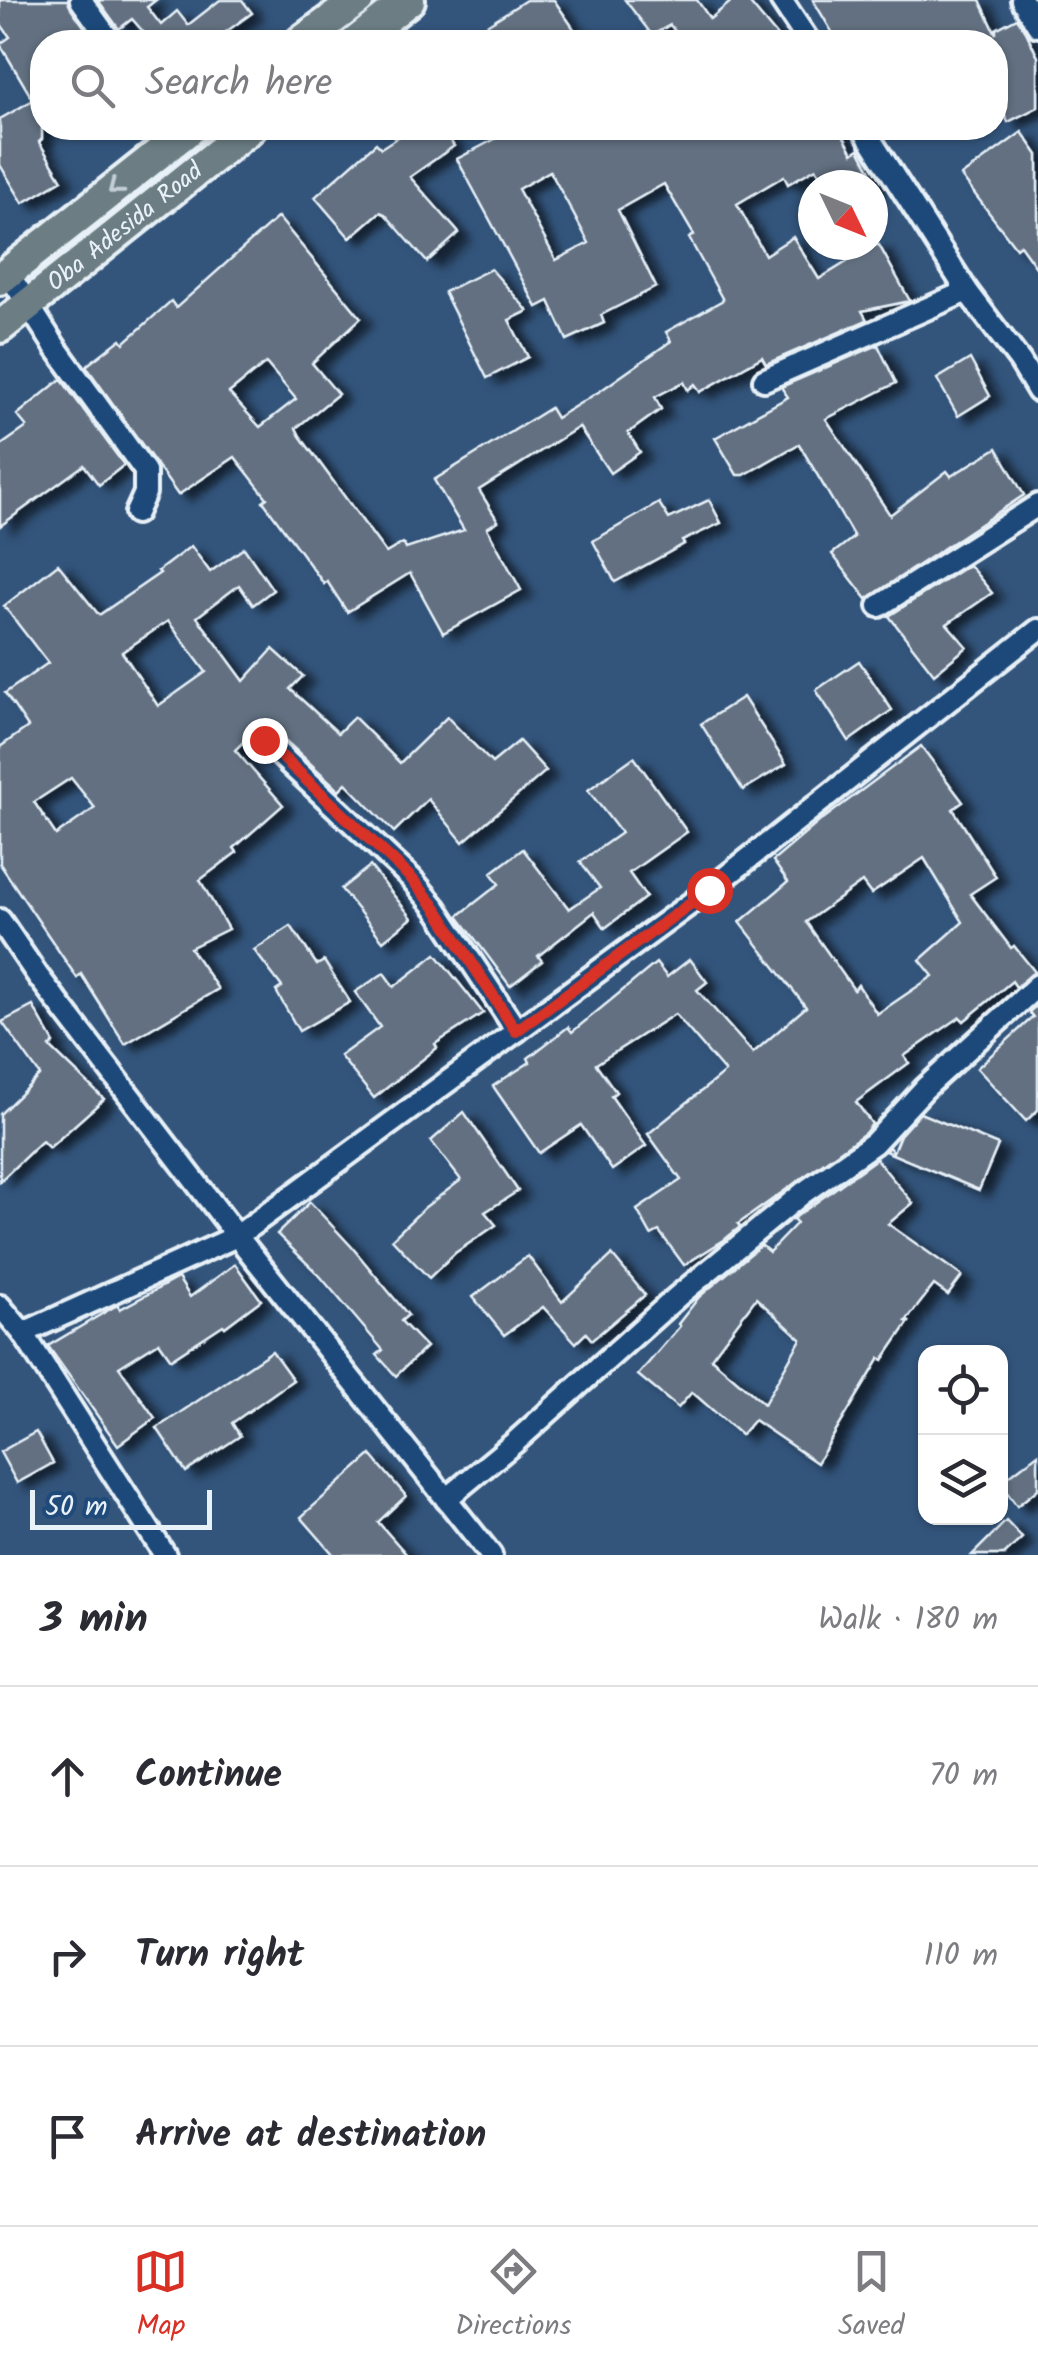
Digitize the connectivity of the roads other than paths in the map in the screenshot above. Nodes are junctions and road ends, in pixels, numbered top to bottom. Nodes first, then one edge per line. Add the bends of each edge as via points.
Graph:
1 (81, 0) edge
2 (358, 0) edge
3 (410, 0) edge
4 (781, 0) edge
5 (1022, 0) edge
6 (1038, 26) edge
7 (102, 30) edge
8 (318, 30) edge
9 (371, 30) edge
10 (801, 30) edge
11 (169, 140) edge
12 (235, 140) edge
13 (871, 140) edge
14 (4, 276) edge
15 (968, 292) junction
16 (28, 305) junction
17 (0, 326) edge
18 (1029, 356) edge
19 (764, 380) dead end
20 (1038, 391) edge
21 (1038, 505) edge
22 (136, 513) dead end
23 (879, 606) dead end
24 (1038, 630) edge
25 (264, 740) dead end
26 (0, 920) edge
27 (1038, 985) edge
28 (516, 1031) junction
29 (237, 1236) junction
30 (0, 1306) edge
31 (23, 1333) junction
32 (446, 1499) junction
33 (165, 1555) edge
34 (490, 1555) edge

1 - 7 street
2 - 8 main road
3 - 9 main road
4 - 10 street
5 - 6 street
11 -> 14 main road, Oba Adesida Road
12 - 16 main road, Oba Adesida Road
13 - 15 street
14 - 16 street
15 - 18 street
15 - 19 street
16 - 17 main road, Oba Adesida Road
16 - 22 street via 145,471
18 - 20 street
21 - 23 street
24 - 28 street via 709,890
25 - 28 street via 411,878
26 - 29 street
27 - 32 street via 892,1127 692,1285
28 - 29 street
29 - 31 street
29 - 32 street
30 - 31 street
31 - 33 street
32 - 34 street

